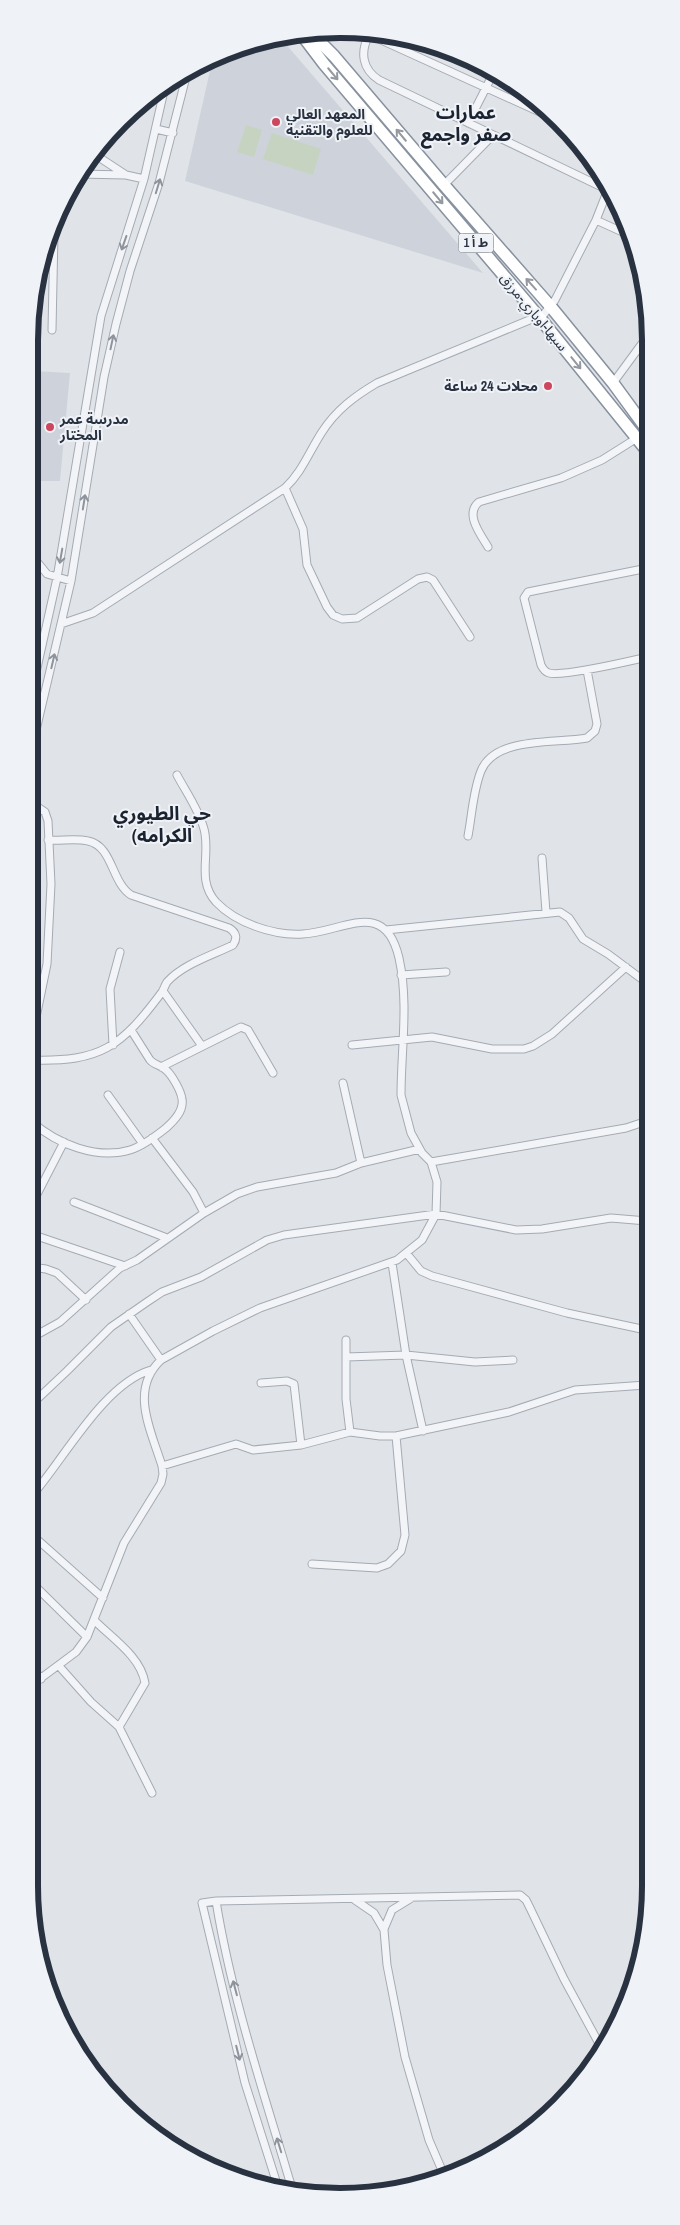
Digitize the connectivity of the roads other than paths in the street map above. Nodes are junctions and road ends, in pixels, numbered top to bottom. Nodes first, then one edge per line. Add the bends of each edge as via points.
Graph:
1 (308, 39) edge
2 (311, 39) edge
3 (367, 39) edge
4 (381, 40) edge
5 (491, 78) edge
6 (185, 80) edge
7 (487, 86) junction
8 (163, 94) edge
9 (534, 109) edge
10 (468, 123) junction
11 (156, 129) junction
12 (173, 133) junction
13 (493, 136) junction
14 (99, 157) edge
15 (87, 174) edge
16 (126, 175) junction
17 (144, 179) junction
18 (599, 184) edge
19 (444, 185) junction
20 (605, 195) edge
21 (596, 220) junction
22 (622, 231) edge
23 (54, 244) edge
24 (551, 307) junction
25 (539, 317) junction
26 (52, 330) dead end
27 (642, 342) edge
28 (613, 383) junction
29 (642, 423) edge
30 (637, 438) junction
31 (642, 444) edge
32 (285, 488) junction
33 (488, 547) dead end
34 (38, 563) edge
35 (642, 569) edge
36 (57, 578) junction
37 (71, 581) junction
38 (61, 624) junction
39 (470, 637) dead end
40 (642, 658) edge
41 (38, 664) edge
42 (587, 670) junction
43 (48, 681) junction
44 (38, 682) edge
45 (38, 722) edge
46 (177, 775) dead end
47 (38, 807) edge
48 (468, 836) dead end
49 (48, 840) junction
50 (542, 858) dead end
51 (546, 912) junction
52 (386, 930) junction
53 (120, 952) dead end
54 (626, 967) junction
55 (446, 972) dead end
56 (401, 975) junction
57 (642, 979) edge
58 (163, 991) junction
59 (38, 1008) edge
60 (131, 1030) junction
61 (402, 1040) junction
62 (352, 1045) dead end
63 (113, 1046) junction
64 (202, 1046) junction
65 (38, 1060) edge
66 (161, 1067) junction
67 (273, 1073) dead end
68 (343, 1083) dead end
69 (108, 1095) dead end
70 (642, 1123) edge
71 (38, 1126) edge
72 (152, 1138) junction
73 (64, 1142) junction
74 (143, 1144) junction
75 (420, 1149) junction
76 (432, 1162) junction
77 (361, 1163) junction
78 (38, 1192) edge
79 (74, 1202) dead end
80 (204, 1213) junction
81 (436, 1214) junction
82 (642, 1221) edge
83 (38, 1236) edge
84 (167, 1238) junction
85 (407, 1254) junction
86 (392, 1263) junction
87 (125, 1266) junction
88 (38, 1268) edge
89 (86, 1300) junction
90 (129, 1314) junction
91 (642, 1329) edge
92 (38, 1334) edge
93 (346, 1340) dead end
94 (406, 1355) junction
95 (346, 1357) junction
96 (161, 1360) junction
97 (513, 1360) dead end
98 (151, 1370) junction
99 (260, 1383) dead end
100 (642, 1385) edge
101 (38, 1398) edge
102 (423, 1431) junction
103 (350, 1432) junction
104 (396, 1436) junction
105 (301, 1445) junction
106 (162, 1466) junction
107 (38, 1488) edge
108 (38, 1540) edge
109 (312, 1564) dead end
110 (38, 1589) edge
111 (103, 1598) junction
112 (95, 1621) junction
113 (87, 1637) junction
114 (59, 1666) junction
115 (38, 1674) edge
116 (42, 1679) junction
117 (38, 1682) edge
118 (118, 1727) junction
119 (152, 1793) dead end
120 (414, 1897) junction
121 (355, 1900) junction
122 (216, 1902) junction
123 (384, 1930) junction
124 (598, 2042) edge
125 (442, 2169) edge
126 (276, 2181) edge
127 (290, 2183) edge

1 -> 25 highway, سبها-اوباري-مرزق / ط أ 1 via 324,64
19 -> 2 highway, سبها-اوباري-مرزق / ط أ 1 via 334,56
3 - 10 street via 363,57 366,68 374,77
4 - 7 street
5 - 7 street
6 - 12 street
7 - 9 street
7 - 10 street
8 - 11 street
10 - 13 street
11 - 12 street
11 - 17 street
37 -> 12 street via 104,377 116,324
13 - 18 street
13 - 19 street
14 - 16 street
15 - 16 street
16 - 17 street
17 -> 36 street via 109,287 95,346
24 -> 19 highway, سبها-اوباري-مرزق / ط أ 1
20 - 21 street
21 - 22 street
21 - 24 street
23 - 26 street
24 - 25 street
24 - 28 highway, سبها-اوباري-مرزق / ط أ 1
25 -> 30 highway, سبها-اوباري-مرزق / ط أ 1
25 - 32 street via 362,392 335,414 304,466
27 - 28 street
28 - 29 highway, سبها-اوباري-مرزق / ط أ 1
30 - 31 highway, سبها-اوباري-مرزق / ط أ 1
30 - 33 street via 602,460 560,478 479,502 472,514
32 - 38 street via 92,613
32 - 39 street via 303,529 307,565 333,615 342,620 357,618 418,579 427,577 433,580
34 - 36 street via 47,574
35 - 42 street via 526,594 524,602 542,668 554,674
36 - 37 street
36 - 41 street
37 - 38 street
43 -> 38 street
40 - 42 street
42 - 48 street via 597,724 593,734 584,739 513,746 495,754 482,770
43 - 44 street
43 - 45 street
46 - 52 street via 204,828 205,884 214,900 226,910 258,926 290,934 314,933 358,922
47 - 49 street via 45,812 48,820
49 - 58 street via 82,840 96,844 106,856 120,886 131,895 229,928 235,933 233,945 182,971 167,983
49 - 59 street via 51,884 47,964
50 - 51 street
51 - 52 street
51 - 54 street via 565,914 583,939
52 - 56 street via 397,950
53 - 63 street via 110,989
54 - 57 street
54 - 61 street via 552,1034 533,1046 515,1050 492,1049 441,1038
55 - 56 street
56 - 61 street
58 - 60 street
58 - 64 street
60 - 63 street
60 - 66 street via 151,1062
61 - 62 street
61 - 75 street via 403,1108
63 - 65 street via 84,1058
64 - 66 street
64 - 67 street via 236,1028 245,1028
66 - 72 street via 168,1072 180,1092 182,1108 171,1123
68 - 77 street
69 - 74 street
70 - 76 street
71 - 73 street
72 - 74 street
72 - 80 street via 193,1192
73 - 74 street via 83,1150 101,1152 131,1150
73 - 78 street
75 - 76 street
75 - 77 street
76 - 81 street via 437,1182
77 - 80 street via 325,1175 256,1187
79 - 84 street
80 - 84 street
81 - 82 street via 516,1230 611,1218
81 - 85 street via 428,1232
81 - 90 street via 284,1235 260,1244 201,1277 162,1292
83 - 87 street
84 - 87 street
85 - 86 street
85 - 91 street via 421,1271 432,1276 567,1313
86 - 94 street
86 - 96 street via 260,1308
87 - 89 street via 111,1274
88 - 89 street via 57,1273
89 - 92 street via 60,1322
90 - 96 street
90 - 101 street via 111,1327
93 - 95 street
94 - 95 street
94 - 97 street via 475,1362
94 - 102 street
95 - 103 street
96 - 98 street
98 - 106 street via 143,1399
98 - 107 street via 142,1372 115,1391
99 - 105 street via 287,1381 294,1384
100 - 102 street via 575,1390 509,1412
102 - 104 street
103 - 104 street
103 - 105 street
104 - 109 street via 405,1534 401,1551 388,1564 377,1568
105 - 106 street via 253,1450 236,1444
106 - 111 street via 161,1483 124,1543
108 - 111 street
110 - 113 street
111 - 112 street
112 - 113 street
112 - 118 street via 143,1672 145,1683
113 - 114 street via 76,1652
114 - 116 street
114 - 118 street
115 - 116 street
116 - 117 street
118 - 119 street
120 - 121 street
120 - 123 street via 392,1910
120 - 124 street via 511,1895 526,1900
121 - 122 street
121 - 123 street via 374,1913
122 -> 126 street via 202,1903 245,2083
127 -> 122 street via 231,1972
123 - 125 street via 404,2057 429,2140

